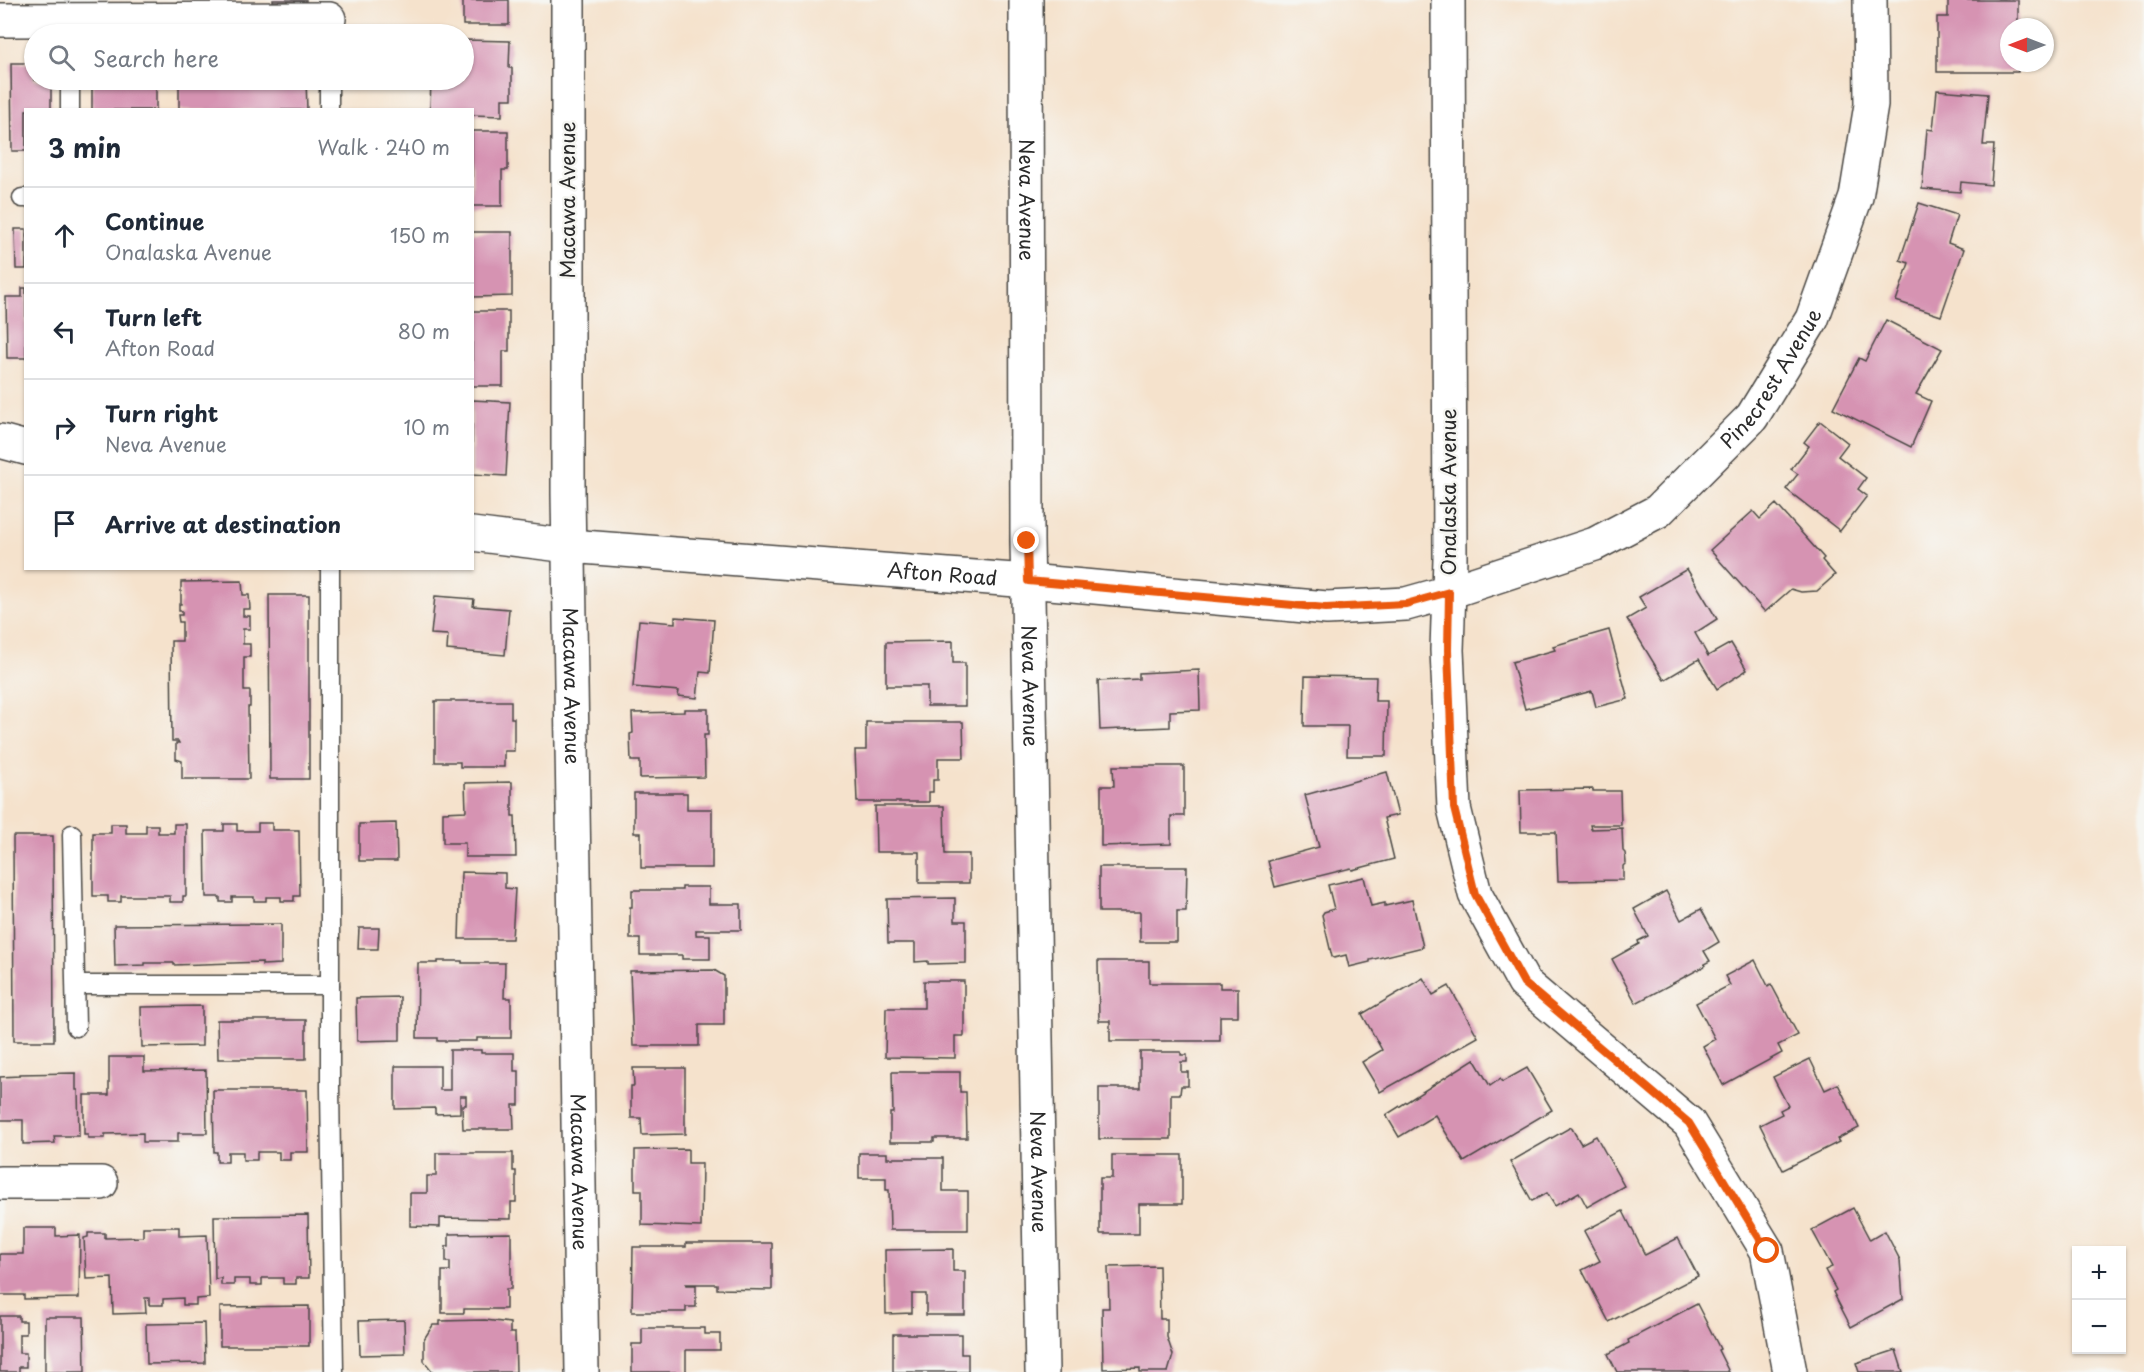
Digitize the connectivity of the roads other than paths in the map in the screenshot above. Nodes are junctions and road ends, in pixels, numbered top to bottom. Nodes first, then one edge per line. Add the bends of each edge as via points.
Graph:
1 (567, 0) edge
2 (1026, 0) edge
3 (1448, 0) edge
4 (1870, 0) edge
5 (71, 18) edge
6 (329, 18) edge
7 (0, 20) edge
8 (70, 90) edge
9 (329, 90) edge
10 (70, 108) edge
11 (329, 108) edge
12 (0, 441) edge
13 (24, 447) edge
14 (474, 534) edge
15 (569, 546) junction
16 (330, 570) edge
17 (1028, 581) junction
18 (1449, 592) junction
19 (72, 834) dead end
20 (76, 985) junction
21 (330, 985) junction
22 (76, 1027) dead end
23 (0, 1183) edge
24 (101, 1183) dead end
25 (334, 1372) edge
26 (582, 1372) edge
27 (1042, 1372) edge
28 (1790, 1372) edge

1 - 15 street, Macawa Avenue
2 - 17 street, Neva Avenue
3 - 18 street, Onalaska Avenue
4 - 18 street, Pinecrest Avenue via 1872,105 1856,197 1812,319 1752,417 1658,511 1595,544
5 - 6 street
5 - 7 street
8 - 10 lane
9 - 11 lane
12 - 13 street
14 - 15 street, Afton Road
15 - 17 street, Afton Road
15 - 26 street, Macawa Avenue
16 - 21 lane
17 - 18 street, Afton Road via 1326,608 1406,604
17 - 27 street, Neva Avenue
18 - 28 street, Onalaska Avenue via 1454,808 1475,894 1524,983 1689,1123 1767,1251
19 - 20 lane
20 - 21 lane
20 - 22 lane
21 - 25 lane
23 - 24 street

